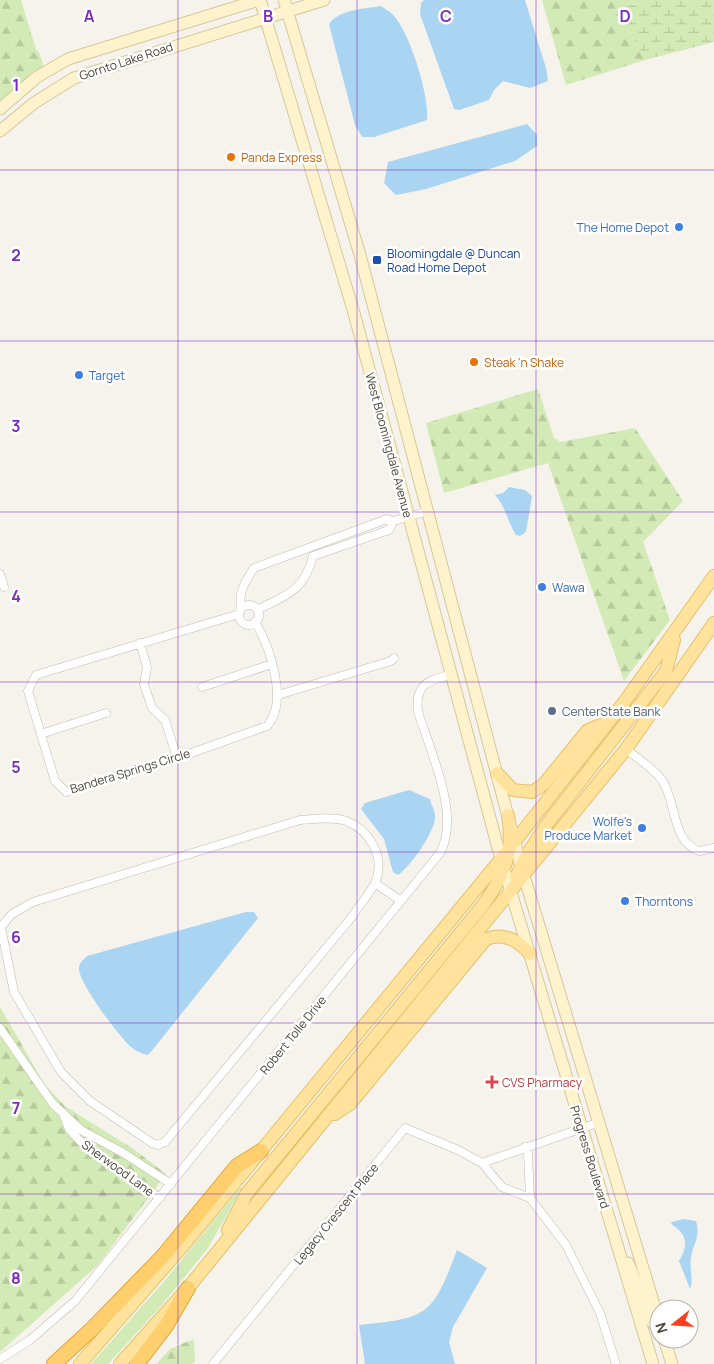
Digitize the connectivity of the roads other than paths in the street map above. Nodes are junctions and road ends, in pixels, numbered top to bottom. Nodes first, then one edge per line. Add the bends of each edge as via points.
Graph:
1 (260, 0) edge
2 (284, 0) edge
3 (324, 0) edge
4 (288, 12) junction
5 (266, 18) junction
6 (68, 59) junction
7 (74, 78) junction
8 (0, 109) edge
9 (0, 131) edge
10 (360, 255) junction
11 (338, 258) junction
12 (428, 511) junction
13 (408, 517) junction
14 (394, 521) junction
15 (0, 574) edge
16 (714, 576) edge
17 (4, 587) dead end
18 (257, 610) junction
19 (240, 611) junction
20 (255, 622) junction
21 (713, 626) edge
22 (676, 632) junction
23 (140, 642) junction
24 (394, 658) dead end
25 (272, 664) junction
26 (450, 675) junction
27 (202, 687) dead end
28 (278, 695) junction
29 (106, 713) dead end
30 (609, 721) junction
31 (41, 734) junction
32 (626, 749) junction
33 (177, 758) junction
34 (497, 773) junction
35 (508, 815) joint
36 (512, 844) junction
37 (714, 848) edge
38 (503, 864) junction
39 (523, 871) junction
40 (374, 883) junction
41 (511, 891) junction
42 (401, 901) junction
43 (530, 954) junction
44 (0, 1028) edge
45 (63, 1113) junction
46 (600, 1122) junction
47 (321, 1124) junction
48 (581, 1128) junction
49 (525, 1147) junction
50 (261, 1151) junction
51 (591, 1161) junction
52 (482, 1163) junction
53 (171, 1184) junction
54 (160, 1198) junction
55 (530, 1198) junction
56 (218, 1250) junction
57 (188, 1288) junction
58 (652, 1299) edge
59 (649, 1319) edge
60 (667, 1349) edge
61 (0, 1359) edge
62 (54, 1364) edge
63 (80, 1364) edge
64 (120, 1364) edge
65 (137, 1364) edge
66 (213, 1364) edge
67 (616, 1364) edge
68 (653, 1364) edge
69 (672, 1364) edge

1 - 5 main road, West Bloomingdale Avenue
1 - 6 main road, Gornto Lake Road
2 - 4 main road, West Bloomingdale Avenue
3 - 4 main road, Gornto Lake Road
4 - 5 main road, Gornto Lake Road
4 - 10 main road, West Bloomingdale Avenue
5 - 7 main road, Gornto Lake Road
5 - 11 main road, West Bloomingdale Avenue
6 - 7 main road
6 - 8 main road, Gornto Lake Road via 45,72
7 - 9 main road, Gornto Lake Road via 34,103
10 - 11 main road
10 - 12 main road, West Bloomingdale Avenue
11 - 13 main road, West Bloomingdale Avenue
12 - 13 street
12 - 34 main road, West Bloomingdale Avenue
13 - 14 street
13 - 26 main road, West Bloomingdale Avenue
14 - 18 street via 389,530 313,556 297,588
14 - 19 street via 387,519 254,568 244,583 239,599
15 - 17 street
16 - 22 main road
18 - 19 street via 250,605
18 - 20 street
19 - 20 street via 241,620 246,624
19 - 23 street, Bandera Springs Circle
20 - 25 street, Bandera Springs Circle
21 - 32 main road
22 - 30 main road
22 - 39 main road via 666,671 547,824
23 - 31 street, Bandera Springs Circle via 36,675 28,691
23 - 33 street via 147,668 144,684 152,708 165,720
24 - 28 street
25 - 27 street
25 - 28 street, Bandera Springs Circle
26 - 38 main road, West Bloomingdale Avenue
26 - 42 street, Robert Tolle Drive via 425,684 416,700 448,808 447,840
28 - 33 street, Bandera Springs Circle via 272,721 267,726
29 - 31 street
30 - 34 main road via 587,731 536,791 513,790
30 - 36 main road
31 - 33 street, Bandera Springs Circle via 56,781 66,792
32 - 37 street via 661,780 687,844 699,851
32 - 39 main road
34 - 35 main road, West Bloomingdale Avenue
35 - 36 main road
36 - 38 main road
36 - 39 main road
38 - 41 main road, West Bloomingdale Avenue
38 - 50 main road
38 - 56 main road via 494,888 477,912 247,1193
39 - 41 main road
39 - 46 main road, Progress Boulevard
40 - 40 street via 351,918 165,1142 158,1145 90,1101 61,1072 14,992 1,927 12,914 33,902 300,820 345,820 362,830 374,844 378,862
40 - 42 street
41 - 43 main road, Progress Boulevard
41 - 47 main road
42 - 53 street, Robert Tolle Drive
43 - 47 main road via 522,945 504,936 486,939 350,1104
43 - 48 main road, Progress Boulevard
44 - 45 street, Sherwood Lane via 53,1104
45 - 53 street, Sherwood Lane via 81,1130 126,1154
45 - 54 street, Sherwood Lane via 69,1129 81,1142
46 - 48 street
46 - 58 main road, Progress Boulevard
47 - 56 main road
48 - 49 street
48 - 51 main road, Progress Boulevard
49 - 52 street
49 - 55 street
50 - 62 highway via 237,1166 163,1256 92,1330
50 - 63 main road
51 - 59 main road via 599,1170
51 - 68 main road, Progress Boulevard
52 - 55 street, Legacy Crescent Place via 502,1186
52 - 66 street, Legacy Crescent Place via 405,1128
53 - 54 street, Robert Tolle Drive
54 - 61 street, Robert Tolle Drive via 75,1301 30,1340
55 - 67 street, Legacy Crescent Place via 566,1245 600,1313
56 - 57 main road
57 - 64 main road
57 - 65 highway via 166,1326
60 - 69 main road

